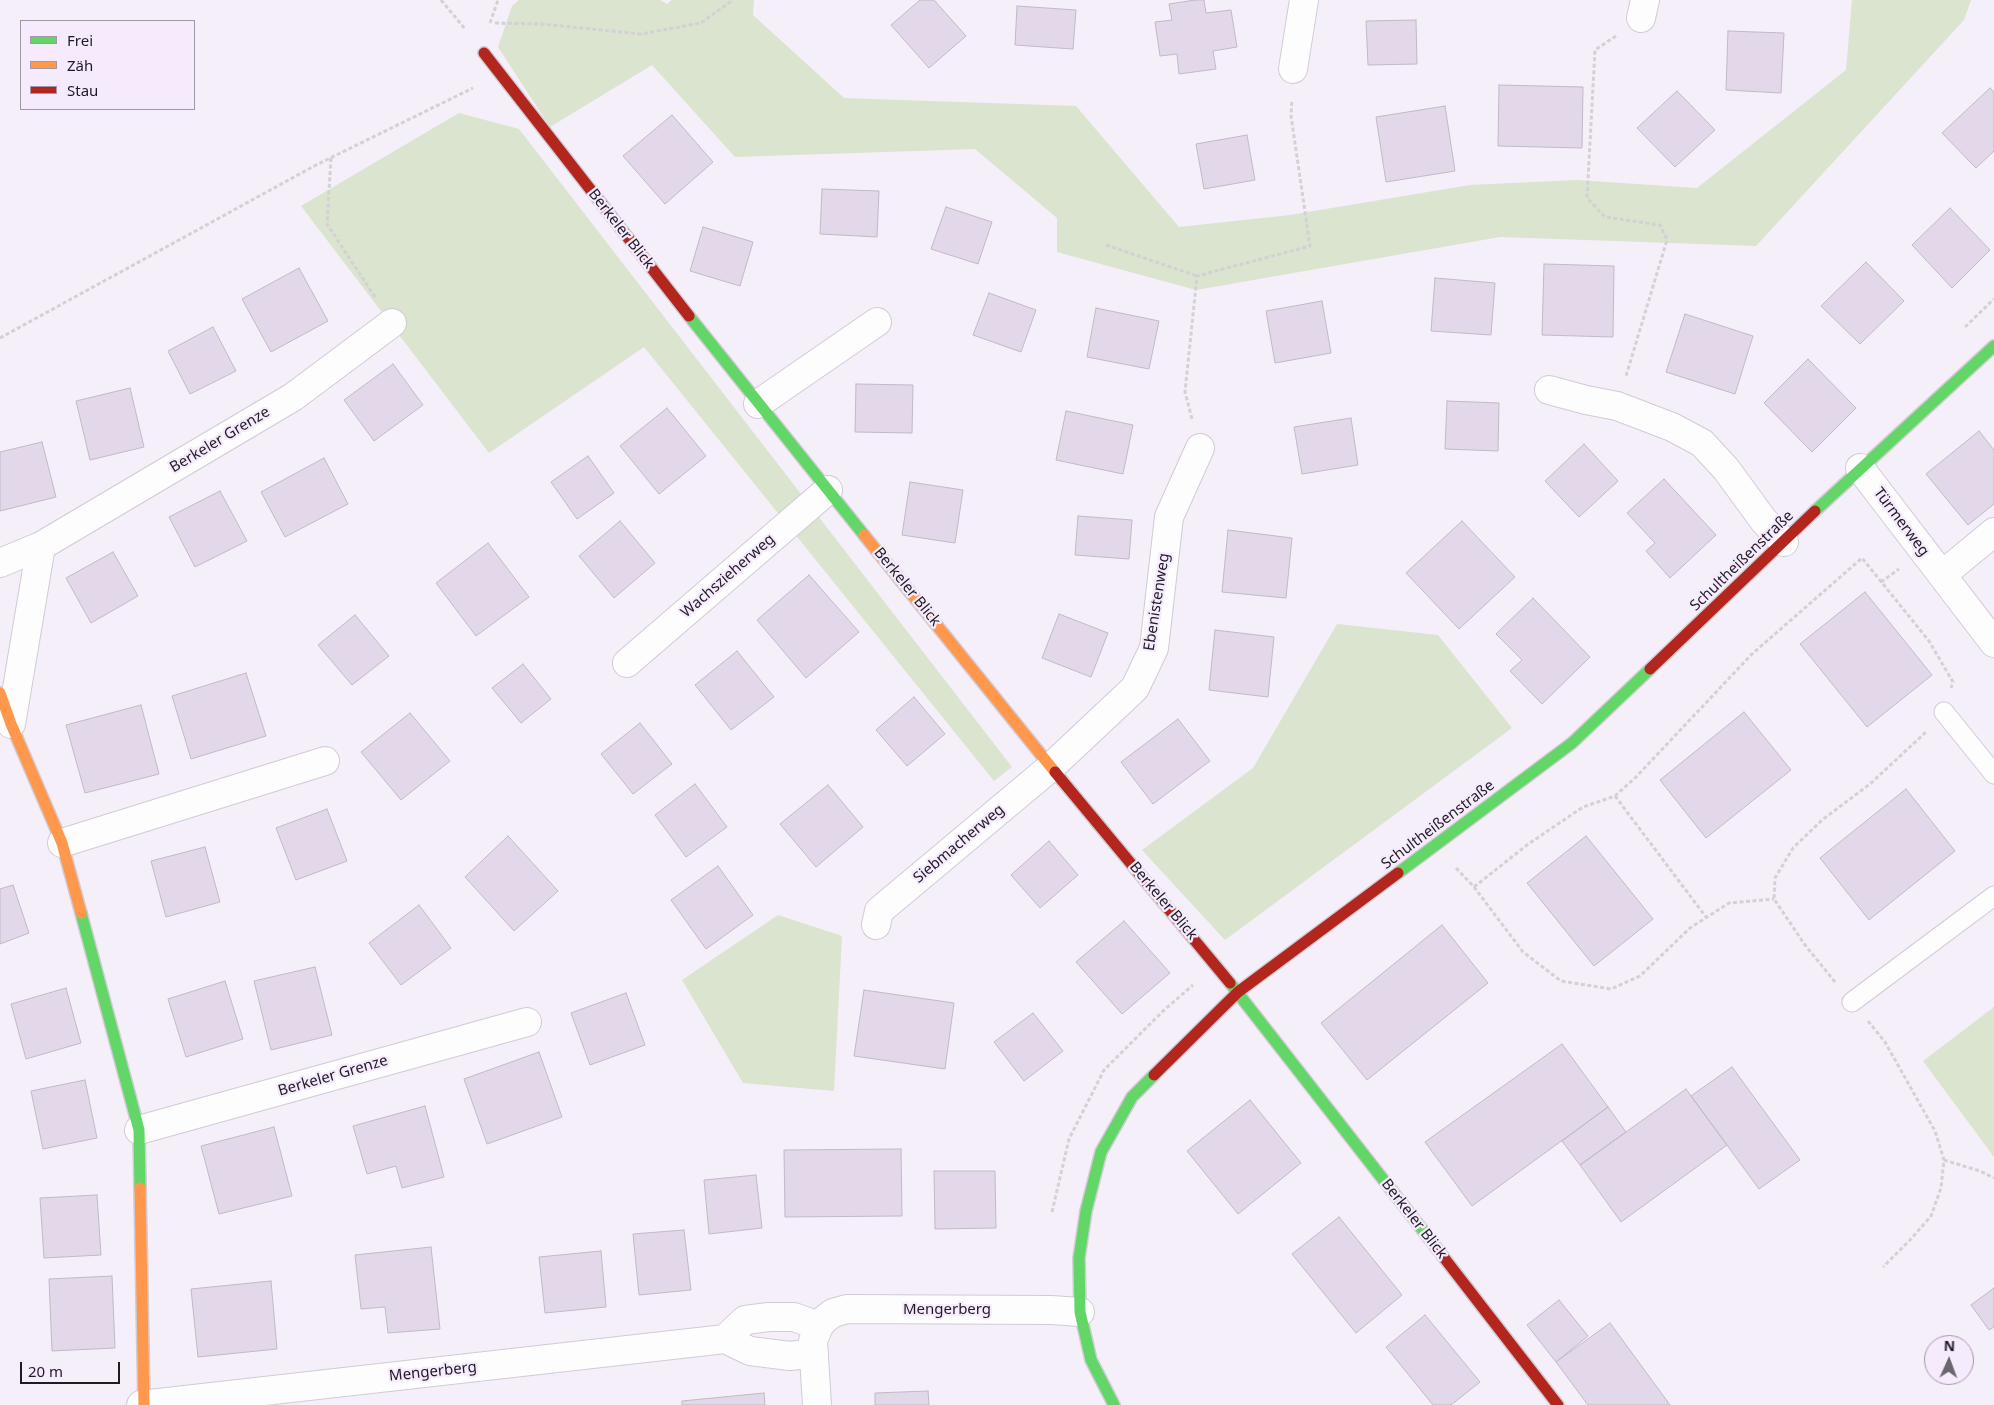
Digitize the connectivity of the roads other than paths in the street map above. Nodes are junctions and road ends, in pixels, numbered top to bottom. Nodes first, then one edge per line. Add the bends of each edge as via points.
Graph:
1 (1304, 0) edge
2 (484, 53) road end
3 (1293, 69) road end
4 (877, 322) dead end
5 (392, 323) road end
6 (1994, 346) edge
7 (1548, 390) dead end
8 (758, 404) junction
9 (1200, 448) road end
10 (1860, 468) junction
11 (828, 490) junction
12 (1994, 532) edge
13 (1784, 542) junction
14 (41, 546) junction
15 (0, 563) edge
16 (1942, 575) junction
17 (1994, 643) edge
18 (627, 663) dead end
19 (0, 693) edge
20 (1944, 712) road end
21 (11, 724) junction
22 (325, 761) dead end
23 (1051, 767) junction
24 (1994, 774) edge
25 (62, 843) junction
26 (1994, 896) edge
27 (876, 925) dead end
28 (1238, 992) junction
29 (1852, 1002) road end
30 (527, 1022) dead end
31 (139, 1130) junction
32 (1080, 1312) junction
33 (725, 1339) junction
34 (815, 1340) junction
35 (143, 1405) edge
36 (817, 1405) edge
37 (1114, 1405) edge
38 (1558, 1405) edge

1 - 3 street
2 - 8 street, Berkeler Blick
4 - 8 street
5 - 14 street, Berkeler Grenze via 294,397
6 - 10 street, Schultheißenstraße
7 - 13 street via 1617,406 1672,427 1702,443
8 - 11 street, Berkeler Blick
9 - 23 street, Ebenistenweg via 1169,517 1154,648 1135,688
10 - 13 street, Schultheißenstraße
10 - 16 street, Türmerweg
11 - 18 street, Wachszieherweg
11 - 23 street, Berkeler Blick
12 - 16 street
13 - 28 street, Schultheißenstraße via 1572,742
14 - 15 street, Berkeler Grenze
14 - 21 street
16 - 17 street, Türmerweg
19 - 21 street
20 - 24 lane
21 - 25 street
22 - 25 street
23 - 27 street, Siebmacherweg via 879,911
23 - 28 street, Berkeler Blick
25 - 31 street
26 - 29 lane
28 - 32 street, Schultheißenstraße via 1132,1097 1101,1152 1078,1258
28 - 38 street, Berkeler Blick
30 - 31 street, Berkeler Grenze
31 - 35 street
32 - 34 street, Mengerberg via 847,1309 825,1319
32 - 37 street, Schultheißenstraße via 1091,1360
33 - 34 street via 750,1351 790,1356
33 - 34 street via 744,1320 794,1317
33 - 35 street, Mengerberg
34 - 36 street

